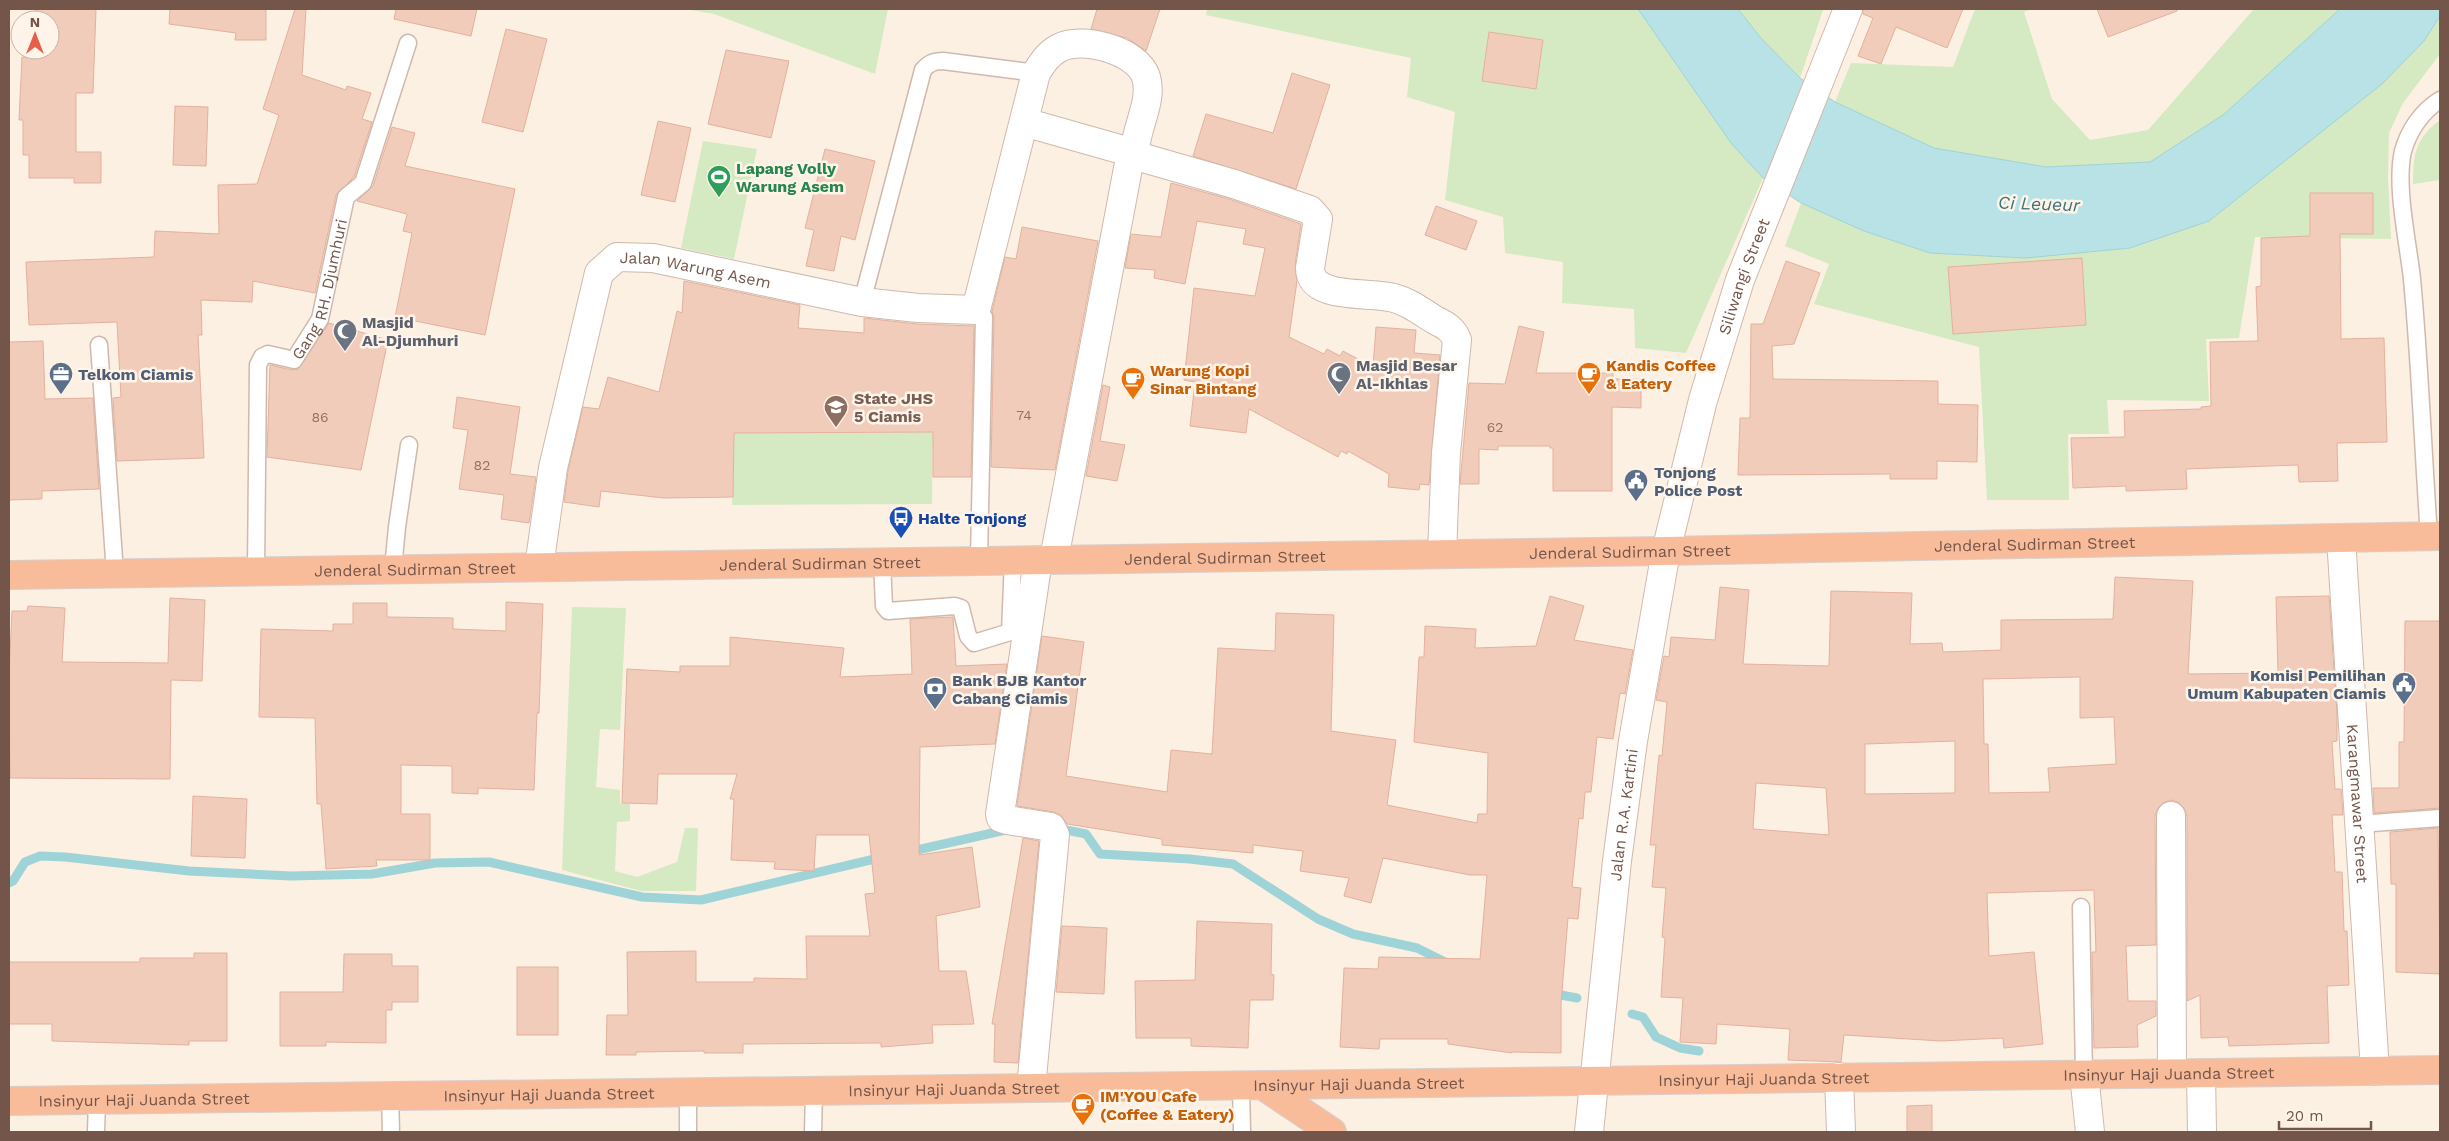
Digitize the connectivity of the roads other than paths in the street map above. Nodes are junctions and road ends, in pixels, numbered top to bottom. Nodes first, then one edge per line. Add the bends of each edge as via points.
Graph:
1 (1848, 9) edge
2 (408, 43) dead end
3 (1036, 73) junction
4 (2440, 100) edge
5 (1024, 122) junction
6 (1137, 154) junction
7 (862, 302) junction
8 (976, 310) junction
9 (99, 345) dead end
10 (409, 445) dead end
11 (2435, 536) edge
12 (2341, 538) junction
13 (1666, 551) junction
14 (1442, 554) junction
15 (979, 560) junction
16 (1035, 560) junction
17 (882, 562) junction
18 (539, 567) junction
19 (393, 569) junction
20 (256, 571) junction
21 (115, 573) junction
22 (9, 574) edge
23 (2171, 816) dead end
24 (2440, 818) edge
25 (2359, 824) junction
26 (2081, 907) dead end
27 (2440, 1070) edge
28 (2375, 1071) junction
29 (2172, 1073) junction
30 (2201, 1073) junction
31 (2084, 1074) junction
32 (1839, 1077) junction
33 (1596, 1080) junction
34 (1252, 1085) junction
35 (1030, 1088) junction
36 (814, 1091) junction
37 (688, 1092) junction
38 (390, 1096) junction
39 (97, 1100) junction
40 (9, 1101) edge
41 (96, 1132) edge
42 (391, 1132) edge
43 (688, 1132) edge
44 (813, 1132) edge
45 (1242, 1132) edge
46 (1332, 1132) edge
47 (1589, 1132) edge
48 (1841, 1132) edge
49 (2090, 1132) edge
50 (2202, 1132) edge

1 - 13 street, Siliwangi Street via 1740,280 1703,400
2 - 20 lane, Gang RH. Djumhuri via 363,183 346,197 320,319 294,360 268,354 258,365
3 - 5 street
3 - 6 street via 1046,57 1060,47 1076,42 1090,42 1130,57 1145,75 1148,86 1136,143
3 - 7 lane via 943,61 926,66
4 - 11 lane via 2428,107 2411,129 2403,151 2401,179
5 - 6 street
5 - 8 street
6 - 14 street via 1146,160 1234,184 1310,210 1318,219 1310,268 1317,285 1323,289 1404,301 1454,332 1457,340 1446,454
6 - 16 street via 1129,163
7 - 8 street, Jalan Warung Asem
7 - 18 street, Jalan Warung Asem via 652,258 617,257 599,273 554,468
8 - 15 lane via 984,317
9 - 21 lane
10 - 19 lane
11 - 12 highway, Jenderal Sudirman Street
12 - 13 highway, Jenderal Sudirman Street
12 - 25 street, Karangmawar Street
13 - 14 highway, Jenderal Sudirman Street
13 - 33 street, Jalan R.A. Kartini via 1631,750
14 - 16 highway, Jenderal Sudirman Street
15 - 16 highway, Jenderal Sudirman Street
15 - 17 highway, Jenderal Sudirman Street
16 - 17 lane via 1010,632 974,643 968,636 961,608 888,611 884,606
16 - 35 street via 1000,814 1007,820 1051,828 1055,835
17 - 18 highway, Jenderal Sudirman Street
18 - 19 highway, Jenderal Sudirman Street
19 - 20 highway, Jenderal Sudirman Street
20 - 21 highway, Jenderal Sudirman Street
21 - 22 highway, Jenderal Sudirman Street
23 - 29 street
24 - 25 lane
25 - 28 street, Karangmawar Street
26 - 31 lane
27 - 28 highway, Insinyur Haji Juanda Street
28 - 30 highway, Insinyur Haji Juanda Street
29 - 30 highway, Insinyur Haji Juanda Street
29 - 31 highway, Insinyur Haji Juanda Street
30 - 50 street
31 - 32 highway, Insinyur Haji Juanda Street
31 - 49 street
32 - 33 highway, Insinyur Haji Juanda Street
32 - 48 street
33 - 34 highway, Insinyur Haji Juanda Street
33 - 47 street, Jalan R.A. Kartini
34 - 35 highway, Insinyur Haji Juanda Street
34 - 45 lane
34 - 46 highway
35 - 36 highway, Insinyur Haji Juanda Street
36 - 37 highway, Insinyur Haji Juanda Street
36 - 44 lane
37 - 38 highway, Insinyur Haji Juanda Street
37 - 43 lane
38 - 39 highway, Insinyur Haji Juanda Street
38 - 42 lane
39 - 40 highway, Insinyur Haji Juanda Street
39 - 41 lane

